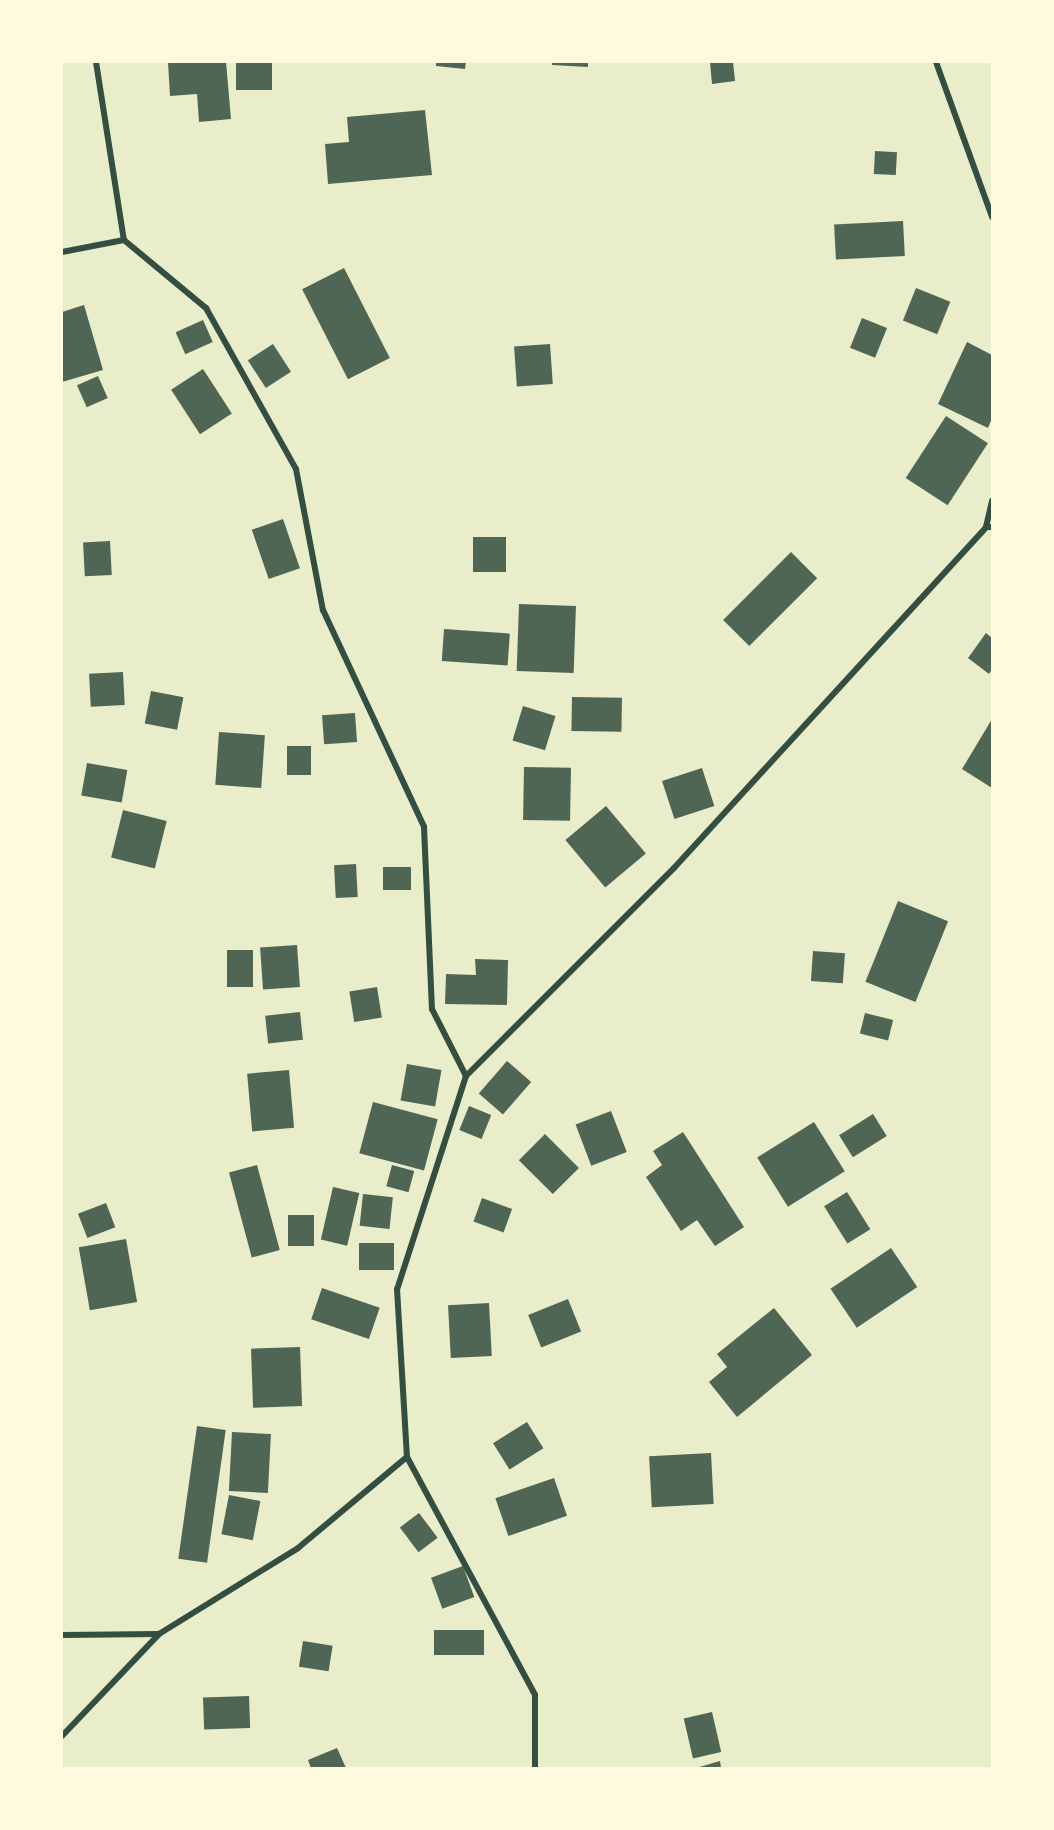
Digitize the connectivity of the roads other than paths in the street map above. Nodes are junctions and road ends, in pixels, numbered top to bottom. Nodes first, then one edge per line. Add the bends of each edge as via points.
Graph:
1 (96, 62) edge
2 (936, 62) edge
3 (993, 217) edge
4 (123, 240) junction
5 (62, 252) edge
6 (993, 501) edge
7 (989, 527) edge
8 (466, 1076) junction
9 (407, 1457) junction
10 (159, 1634) junction
11 (62, 1635) edge
12 (62, 1736) edge
13 (535, 1768) edge

1 - 4 street
2 - 3 street
4 - 5 street
4 - 8 street via 206,308 296,470 323,610 424,827 432,1010
6 - 7 street
7 - 8 street via 674,868
8 - 9 street via 397,1289
9 - 10 street via 298,1548
9 - 13 street via 535,1695
10 - 11 street
10 - 12 street

